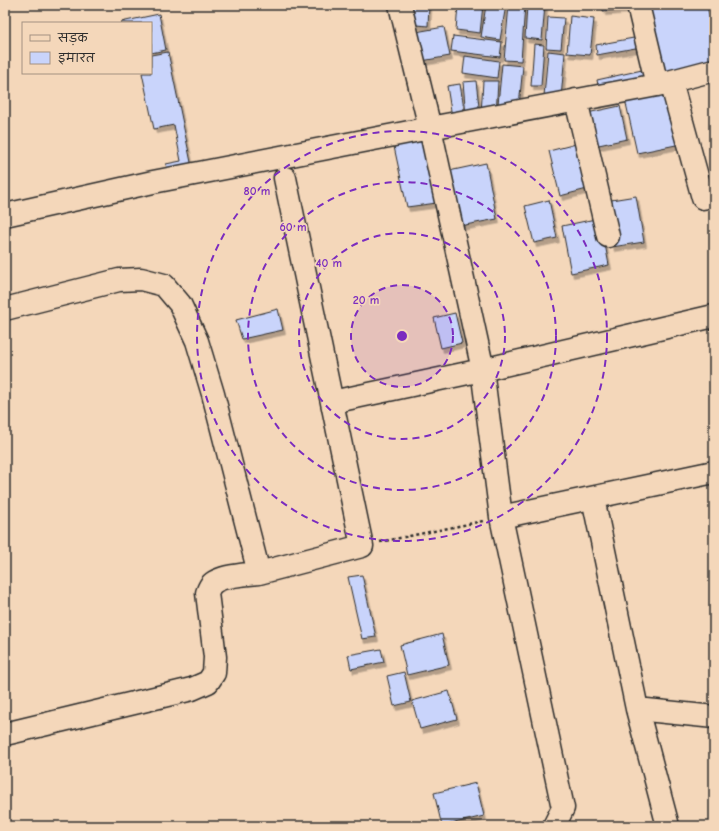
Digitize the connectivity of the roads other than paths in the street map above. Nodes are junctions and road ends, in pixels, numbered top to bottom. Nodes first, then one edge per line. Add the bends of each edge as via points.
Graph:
1 (400, 5) edge
2 (638, 5) edge
3 (714, 70) edge
4 (664, 83) junction
5 (576, 100) junction
6 (430, 128) junction
7 (285, 178) dead end
8 (703, 198) dead end
9 (5, 215) edge
10 (608, 236) dead end
11 (5, 309) edge
12 (714, 316) edge
13 (482, 370) junction
14 (332, 402) junction
15 (714, 472) edge
16 (593, 498) junction
17 (501, 517) junction
18 (259, 573) junction
19 (638, 709) junction
20 (714, 717) edge
21 (5, 734) edge
22 (554, 826) edge
23 (668, 826) edge

1 - 6 street
2 - 4 street
3 - 4 street
4 - 5 street
4 - 8 street
5 - 6 street
5 - 10 street
6 - 9 street via 153,182
6 - 13 street
7 - 14 street
11 - 18 street via 119,280 141,279 164,285 180,304 197,341
12 - 13 street
13 - 14 street
13 - 17 street
14 - 18 street via 362,546
15 - 16 street
16 - 17 street
16 - 19 street
17 - 22 street via 563,808
18 - 21 street via 219,579 211,584 207,593 214,672 208,682
19 - 20 street
19 - 23 street

